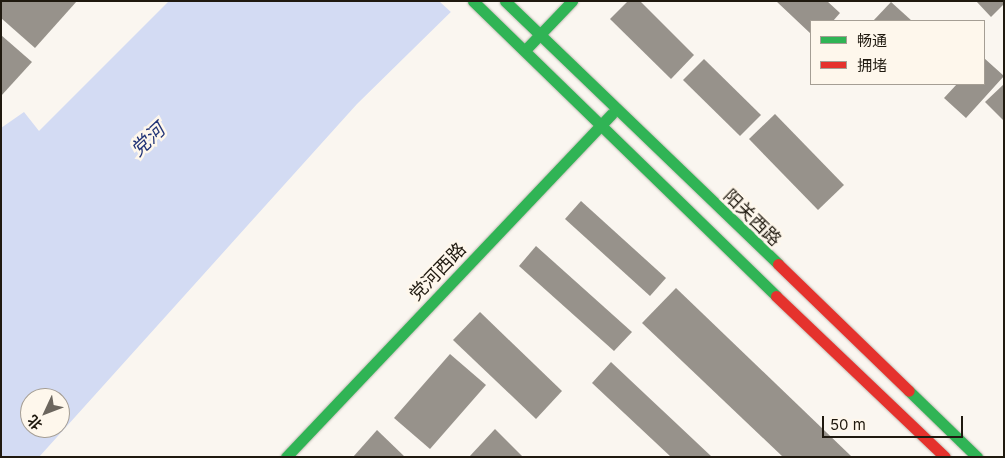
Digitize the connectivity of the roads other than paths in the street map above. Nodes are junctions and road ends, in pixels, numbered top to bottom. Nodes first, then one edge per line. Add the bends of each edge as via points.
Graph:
1 (473, 1) edge
2 (505, 1) edge
3 (572, 1) edge
4 (538, 34) junction
5 (522, 53) junction
6 (615, 111) junction
7 (599, 127) junction
8 (286, 457) edge
9 (945, 457) edge
10 (978, 457) edge

1 - 5 main road
2 - 4 main road, 阳关西路
3 - 4 main road
4 - 5 main road
4 - 6 main road, 阳关西路
5 - 7 main road
6 - 7 main road, 党河西路
6 - 10 main road, 阳关西路
7 - 8 main road, 党河西路
7 - 9 main road

